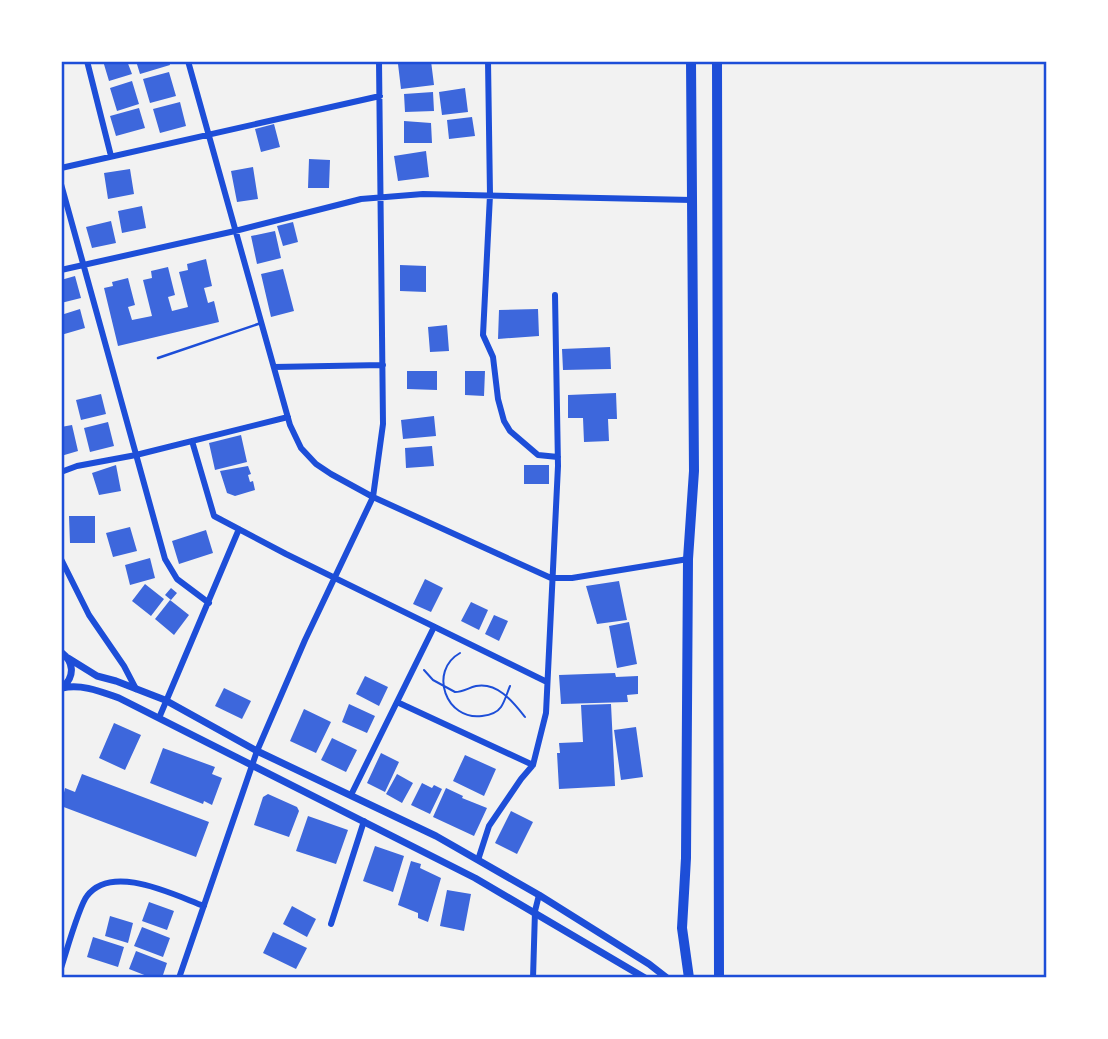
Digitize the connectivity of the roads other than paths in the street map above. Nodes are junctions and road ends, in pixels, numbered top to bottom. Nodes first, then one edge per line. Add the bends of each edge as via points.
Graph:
1 (87, 61) edge
2 (189, 61) edge
3 (379, 61) edge
4 (488, 61) edge
5 (691, 61) edge
6 (717, 61) edge
7 (380, 96) junction
8 (208, 136) junction
9 (111, 156) junction
10 (61, 168) edge
11 (61, 184) edge
12 (489, 195) junction
13 (382, 197) junction
14 (692, 200) junction
15 (235, 231) junction
16 (83, 265) junction
17 (61, 270) edge
18 (555, 295) dead end
19 (261, 323) junction
20 (158, 358) dead end
21 (383, 365) junction
22 (274, 367) junction
23 (288, 417) junction
24 (192, 441) junction
25 (136, 455) junction
26 (558, 457) junction
27 (61, 472) edge
28 (373, 497) junction
29 (239, 529) junction
30 (61, 559) edge
31 (688, 559) junction
32 (335, 577) junction
33 (551, 578) junction
34 (209, 603) junction
35 (434, 627) junction
36 (61, 652) edge
37 (68, 658) junction
38 (547, 682) junction
39 (61, 688) edge
40 (136, 689) junction
41 (165, 700) junction
42 (397, 702) junction
43 (159, 718) junction
44 (257, 751) junction
45 (533, 765) junction
46 (252, 766) junction
47 (351, 795) junction
48 (364, 821) junction
49 (478, 860) junction
50 (539, 895) junction
51 (204, 906) junction
52 (535, 911) junction
53 (331, 923) dead end
54 (61, 968) edge
55 (178, 978) edge
56 (533, 978) edge
57 (645, 978) edge
58 (667, 978) edge
59 (689, 978) edge
60 (719, 978) edge

1 - 9 street
2 - 8 street
3 - 7 street
4 - 12 street
5 - 14 highway
6 - 60 highway
7 - 8 street
7 - 13 street
8 - 9 street
8 - 15 street
9 - 10 street
11 - 16 street
12 - 13 street
12 - 14 street
12 - 26 street via 483,335 493,357 498,399 510,432 538,455
13 - 15 street
13 - 21 street
14 - 31 highway via 694,471
15 - 16 street
15 - 19 street
16 - 17 street
16 - 25 street
18 - 26 street
19 - 20 lane
19 - 22 street
21 - 22 street
21 - 28 street via 383,424
22 - 23 street
23 - 24 street
23 - 28 street via 301,448 316,464
24 - 25 street
24 - 29 street via 214,516
25 - 27 street
25 - 34 street via 165,559 177,579
26 - 33 street
28 - 32 street
28 - 33 street
29 - 32 street
29 - 34 street
30 - 40 street via 89,615
31 - 33 street
31 - 59 highway via 682,928
32 - 35 street
32 - 44 street
33 - 38 street
34 - 41 street
35 - 38 street
35 - 42 street
36 - 37 street
37 - 39 street via 71,678
37 - 40 street via 97,676
38 - 45 street via 546,713
39 - 43 street via 91,688
40 - 41 street
41 - 43 street
41 - 44 street
42 - 45 street
42 - 47 street
43 - 46 street
44 - 46 street
44 - 47 street
45 - 49 street via 489,827
46 - 48 street
46 - 51 street
47 - 49 street
48 - 52 street
48 - 53 street
49 - 50 street
50 - 52 street
50 - 58 street
51 - 54 street via 141,883 100,886 86,897
51 - 55 street
52 - 56 street
52 - 57 street

